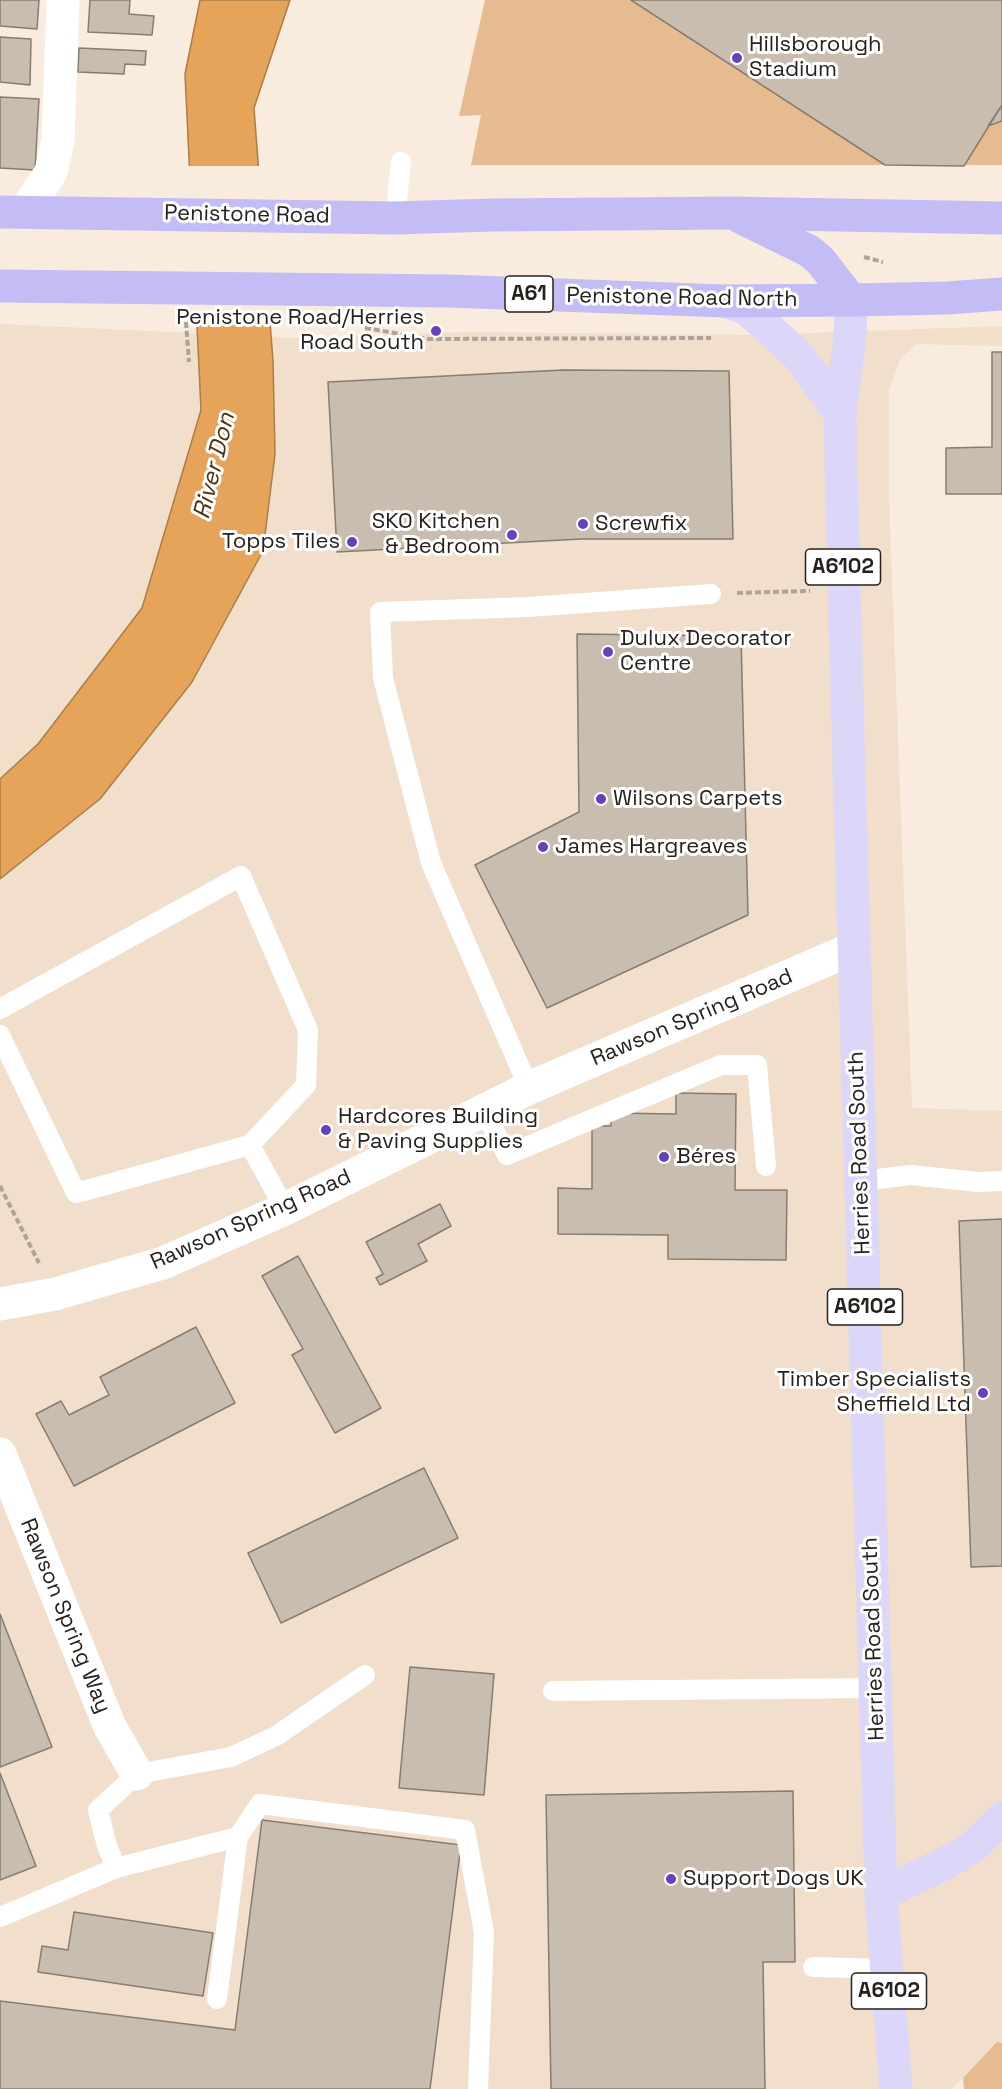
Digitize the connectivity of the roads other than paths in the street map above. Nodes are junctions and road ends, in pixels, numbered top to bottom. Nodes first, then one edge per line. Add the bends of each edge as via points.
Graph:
1 (63, 0) edge
2 (401, 162) dead end
3 (12, 213) edge
4 (731, 213) junction
5 (395, 218) junction
6 (1002, 218) edge
7 (0, 286) edge
8 (1002, 294) edge
9 (851, 300) junction
10 (725, 301) junction
11 (840, 413) junction
12 (711, 594) road end
13 (854, 948) junction
14 (0, 1009) edge
15 (0, 1035) edge
16 (529, 1088) junction
17 (484, 1111) junction
18 (249, 1145) junction
19 (766, 1166) dead end
20 (861, 1181) junction
21 (1002, 1181) edge
22 (285, 1209) junction
23 (0, 1304) edge
24 (0, 1454) edge
25 (365, 1675) dead end
26 (876, 1688) junction
27 (553, 1691) dead end
28 (137, 1774) junction
29 (1002, 1818) edge
30 (238, 1837) junction
31 (116, 1868) junction
32 (881, 1894) junction
33 (0, 1917) edge
34 (813, 1967) dead end
35 (887, 1969) junction
36 (217, 1999) dead end
37 (478, 2089) edge
38 (896, 2089) edge

1 - 3 street via 58,141 51,172
2 - 5 lane
3 - 5 highway, Penistone Road
4 - 5 highway, Penistone Road
4 - 6 highway
4 - 9 highway via 809,251
7 - 10 highway, Penistone Road North / A61 via 184,300 333,289
8 - 9 highway, Penistone Road North / A61
9 - 10 highway, Penistone Road North / A61
9 - 11 main road, Herries Road South / A6102
10 - 11 main road via 748,310 798,355
11 - 13 main road, Herries Road South / A6102
12 - 16 lane via 528,607 380,612 382,678 430,863
13 - 16 street, Rawson Spring Road
13 - 20 main road, Herries Road South / A6102
14 - 18 lane via 241,876 308,1030 306,1085
15 - 18 lane via 76,1193
16 - 17 street, Rawson Spring Road
17 - 19 lane via 507,1155 721,1065 757,1065
17 - 22 street, Rawson Spring Road
18 - 22 lane
20 - 21 lane via 911,1175
20 - 26 main road, Herries Road South / A6102
22 - 23 street, Rawson Spring Road via 163,1263 55,1294
24 - 28 street, Rawson Spring Way via 110,1727
25 - 28 lane via 276,1736 231,1757
26 - 27 lane
26 - 32 main road, Herries Road South / A6102
28 - 31 lane via 98,1810
29 - 32 main road via 973,1846 946,1863
30 - 31 lane
30 - 36 lane
30 - 37 lane via 260,1804 465,1830 484,1932
31 - 33 lane
32 - 35 main road, A6102
34 - 35 lane
35 - 38 main road, A6102

